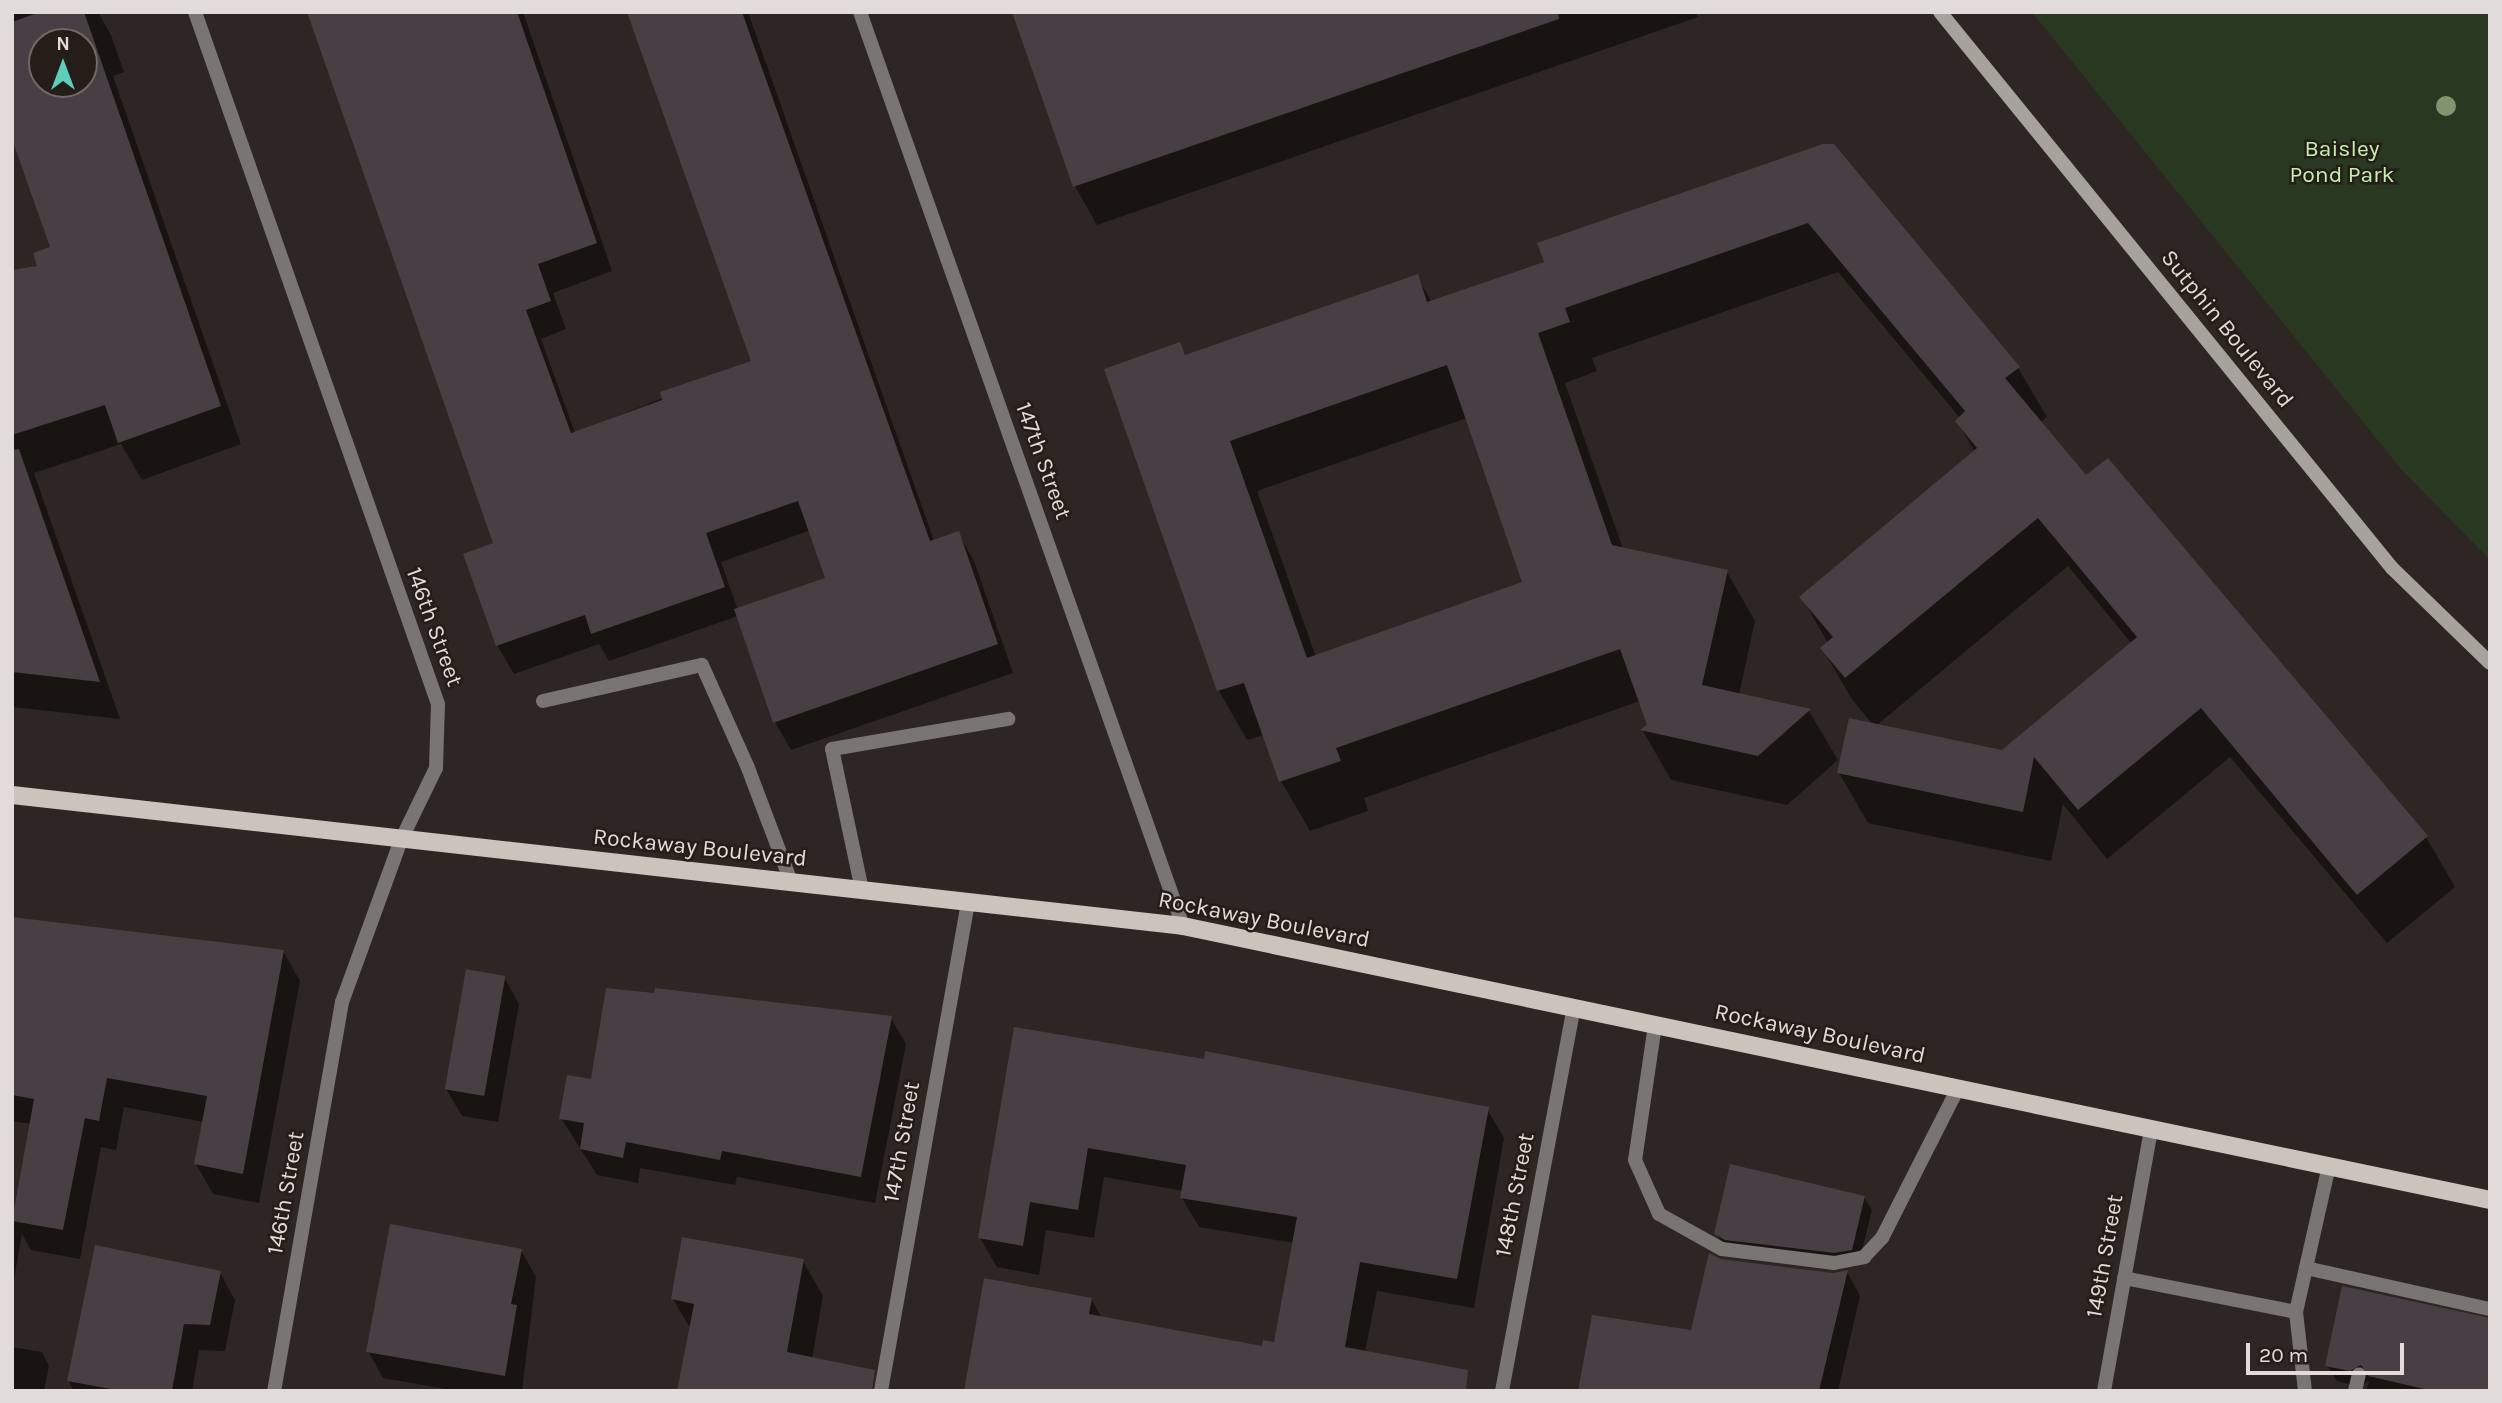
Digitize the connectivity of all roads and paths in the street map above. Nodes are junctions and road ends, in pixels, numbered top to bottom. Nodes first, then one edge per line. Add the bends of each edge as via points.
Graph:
1 (195, 12) edge
2 (860, 12) edge
3 (1940, 12) edge
4 (2490, 663) edge
5 (543, 701) dead end
6 (1008, 719) dead end
7 (12, 795) edge
8 (401, 840) junction
9 (790, 882) junction
10 (862, 890) junction
11 (968, 902) junction
12 (1183, 926) junction
13 (1574, 1007) junction
14 (1655, 1025) junction
15 (1958, 1088) junction
16 (2151, 1129) junction
17 (2329, 1166) junction
18 (2490, 1200) edge
19 (2305, 1268) junction
20 (2124, 1278) junction
21 (2490, 1309) edge
22 (2296, 1312) junction
23 (2359, 1374) dead end
24 (274, 1391) edge
25 (881, 1391) edge
26 (1502, 1391) edge
27 (2104, 1391) edge
28 (2305, 1391) edge
29 (2355, 1391) edge

1 - 8 street, 146th Street via 438,704 436,768
2 - 12 street, 147th Street
3 - 4 main road, Sutphin Boulevard via 2392,568
5 - 9 street via 702,665 748,768
6 - 10 street via 832,749
7 - 8 main road, Rockaway Boulevard
8 - 9 main road, Rockaway Boulevard
8 - 24 street, 146th Street via 342,1002
9 - 10 main road, Rockaway Boulevard
10 - 11 main road, Rockaway Boulevard
11 - 12 main road, Rockaway Boulevard
11 - 25 street, 147th Street
12 - 13 main road, Rockaway Boulevard
13 - 14 main road, Rockaway Boulevard
13 - 26 street, 148th Street
14 - 15 main road, Rockaway Boulevard
14 - 15 street via 1635,1160 1659,1214 1722,1249 1834,1263 1864,1257 1882,1238
15 - 16 main road, Rockaway Boulevard
16 - 17 main road, Rockaway Boulevard
16 - 20 street, 149th Street
17 - 18 main road, Rockaway Boulevard
17 - 19 street
19 - 21 street via 2378,1289
19 - 22 street
20 - 22 street
20 - 27 street, 149th Street
22 - 28 street
23 - 29 street

